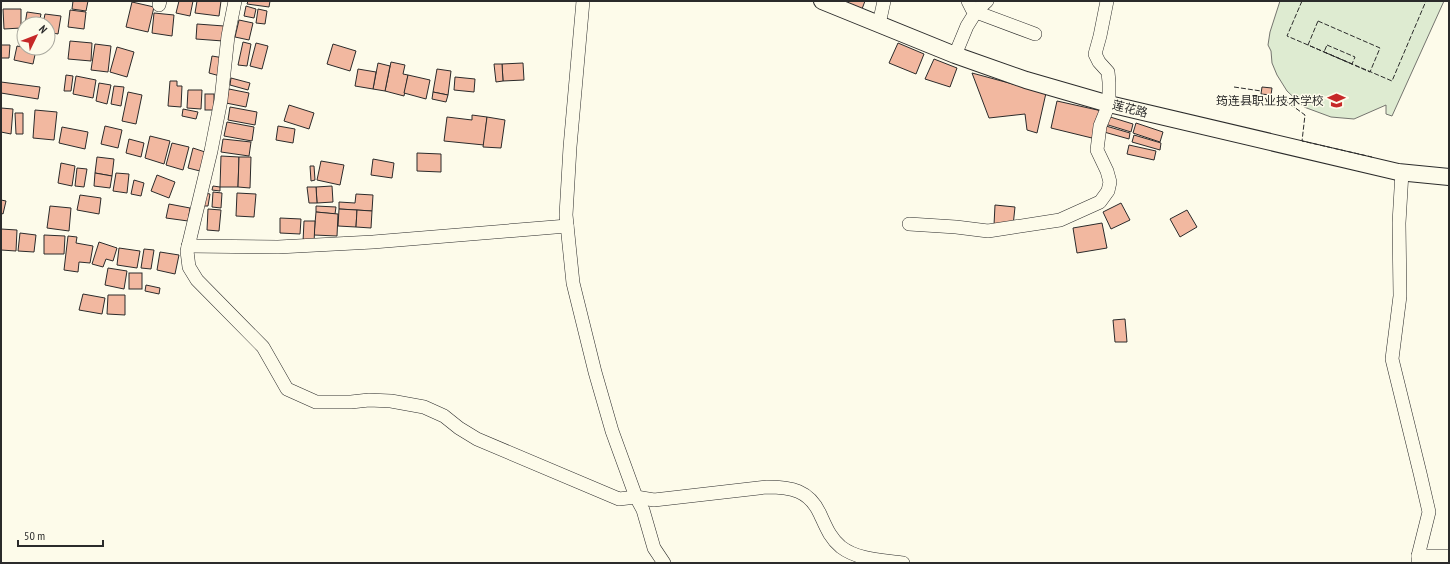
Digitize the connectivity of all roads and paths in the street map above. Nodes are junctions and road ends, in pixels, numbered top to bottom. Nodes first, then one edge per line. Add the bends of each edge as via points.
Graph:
1 (235, 1) edge
2 (583, 1) edge
3 (822, 1) edge
4 (884, 1) edge
5 (968, 1) edge
6 (987, 1) edge
7 (1106, 1) edge
8 (976, 12) junction
9 (878, 24) junction
10 (1034, 34) dead end
11 (955, 55) junction
12 (1109, 104) junction
13 (1402, 172) junction
14 (1449, 177) edge
15 (909, 224) dead end
16 (567, 226) junction
17 (188, 246) junction
18 (636, 497) junction
19 (1449, 556) edge
20 (1418, 559) edge
21 (664, 563) edge
22 (903, 563) edge

1 - 17 street via 228,36 221,100
2 - 16 street via 570,147
3 - 9 main road, 莲花路
4 - 9 street
5 - 8 street via 972,10
6 - 8 street
7 - 12 street via 1095,54 1108,72
8 - 10 street
8 - 11 street
9 - 11 main road, 莲花路
11 - 12 main road, 莲花路 via 1026,80
12 - 13 main road, 莲花路
12 - 15 street via 1100,126 1097,150 1110,182 1108,191 1100,202 1060,220 988,232
13 - 14 main road, 莲花路
13 - 20 street via 1399,223 1400,296 1392,359 1429,512
16 - 17 street via 373,242
16 - 18 street via 573,283 595,372
17 - 18 street via 189,267 197,280 263,347 288,390 316,402 391,401 424,407 444,416 477,439 542,468 619,499
18 - 21 street via 643,510 654,548
18 - 22 street via 654,500 785,487 809,498 819,512 828,534 842,548 864,558
19 - 20 street

